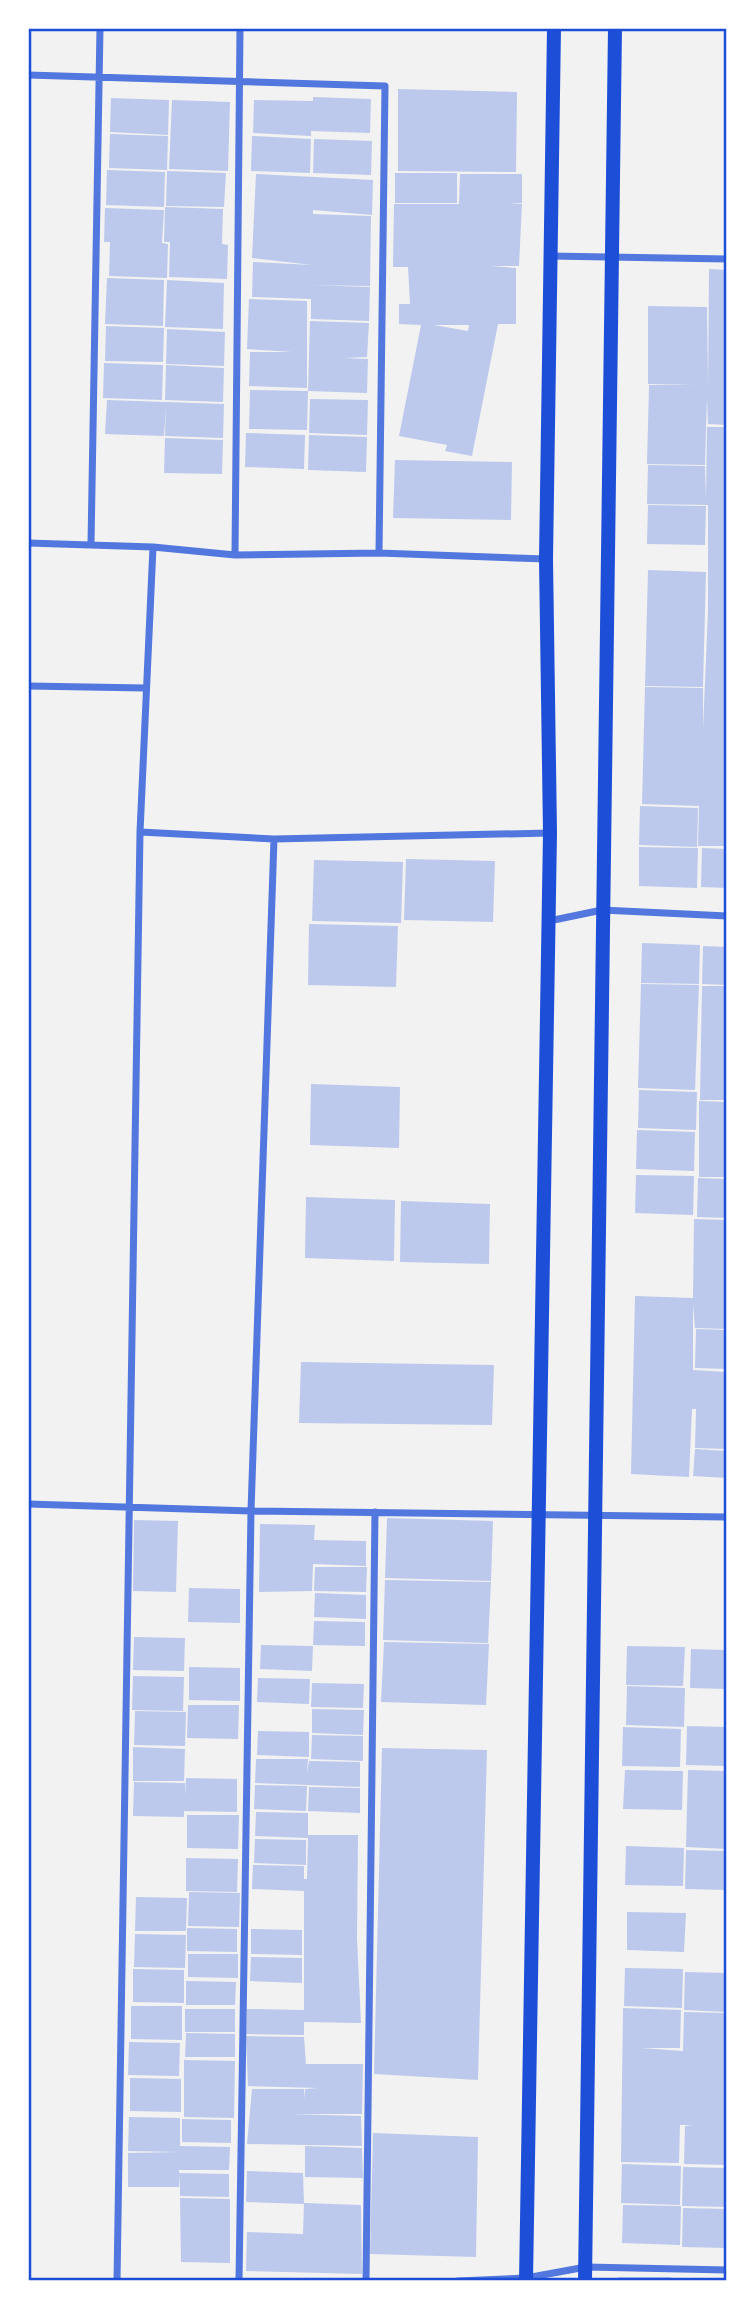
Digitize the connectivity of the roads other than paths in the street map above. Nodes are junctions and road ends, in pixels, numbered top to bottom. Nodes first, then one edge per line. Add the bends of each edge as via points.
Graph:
1 (100, 28) edge
2 (240, 28) edge
3 (554, 28) edge
4 (615, 28) edge
5 (28, 75) edge
6 (100, 78) junction
7 (238, 83) junction
8 (548, 256) junction
9 (612, 257) junction
10 (727, 259) edge
11 (28, 543) edge
12 (91, 544) junction
13 (153, 547) junction
14 (379, 553) junction
15 (234, 555) junction
16 (546, 559) junction
17 (28, 686) edge
18 (145, 688) junction
19 (140, 832) junction
20 (550, 834) junction
21 (274, 839) junction
22 (602, 911) junction
23 (727, 916) edge
24 (549, 921) junction
25 (28, 1504) edge
26 (129, 1506) junction
27 (251, 1511) junction
28 (375, 1511) junction
29 (539, 1512) junction
30 (594, 1514) junction
31 (727, 1517) edge
32 (727, 2270) edge
33 (586, 2274) edge
34 (526, 2279) edge
35 (117, 2281) edge
36 (239, 2281) edge
37 (366, 2281) edge
38 (458, 2281) edge

1 - 6 street
2 - 7 street
3 - 8 main road
4 - 9 main road
5 - 6 street
6 - 7 street
6 - 12 street
7 - 14 street via 385,86
7 - 15 street
8 - 9 street
8 - 16 main road
9 - 10 street
9 - 22 main road
11 - 12 street
12 - 13 street
13 - 15 street
13 - 18 street
14 - 15 street
14 - 16 street
16 - 20 main road
17 - 18 street
18 - 19 street
19 - 21 street
19 - 26 street
20 - 21 street
20 - 24 main road
21 - 27 street
22 - 23 street
22 - 24 street
22 - 30 main road
24 - 29 main road
25 - 26 street
26 - 27 street
26 - 35 street
27 - 28 street
27 - 36 street
28 - 29 street
28 - 37 street
29 - 30 street
29 - 34 main road
30 - 31 street
30 - 33 main road
32 - 33 street
33 - 34 street
34 - 38 street

